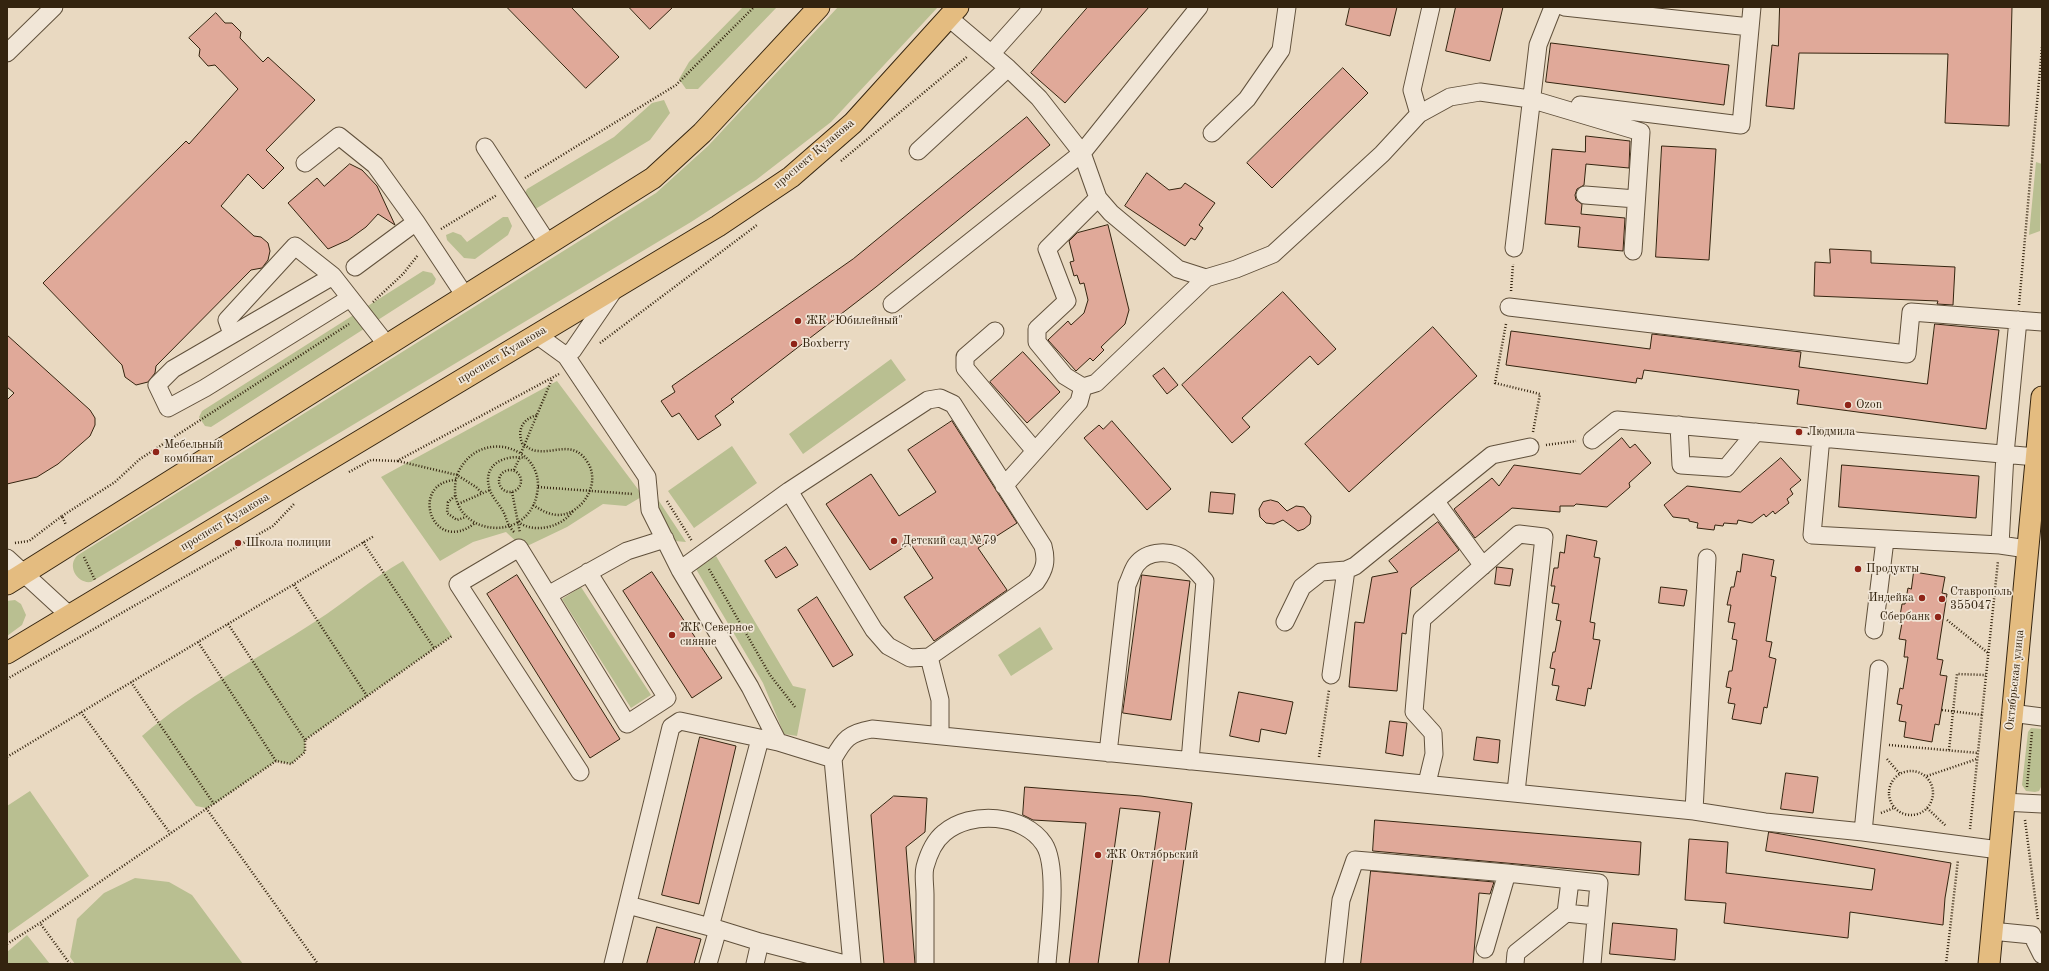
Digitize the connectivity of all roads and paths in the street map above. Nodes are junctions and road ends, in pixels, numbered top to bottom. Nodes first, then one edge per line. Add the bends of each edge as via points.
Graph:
1 (54, 7) edge
2 (754, 7) edge
3 (819, 7) edge
4 (1033, 7) edge
5 (1199, 7) edge
6 (1287, 7) edge
7 (1431, 7) edge
8 (1553, 7) edge
9 (1564, 7) edge
10 (1752, 7) edge
11 (954, 13) edge
12 (1750, 27) junction
13 (2042, 46) edge
14 (7, 53) edge
15 (991, 54) junction
16 (1008, 68) junction
17 (1530, 99) junction
18 (1419, 114) junction
19 (1212, 133) dead end
20 (485, 147) dead end
21 (918, 151) dead end
22 (1082, 153) junction
23 (305, 163) dead end
24 (511, 187) junction
25 (1585, 195) dead end
26 (1098, 198) junction
27 (1636, 199) junction
28 (416, 222) junction
29 (429, 242) junction
30 (548, 244) junction
31 (1514, 248) dead end
32 (1633, 251) dead end
33 (355, 267) dead end
34 (333, 276) junction
35 (1206, 278) junction
36 (616, 286) junction
37 (465, 296) junction
38 (350, 298) junction
39 (892, 304) dead end
40 (1509, 307) joint
41 (362, 313) junction
42 (2018, 320) junction
43 (2042, 322) edge
44 (995, 331) dead end
45 (232, 334) junction
46 (537, 335) junction
47 (387, 345) junction
48 (566, 356) junction
49 (552, 379) dead end
50 (1083, 387) junction
51 (2042, 397) edge
52 (537, 415) junction
53 (1679, 425) junction
54 (1756, 432) junction
55 (1821, 437) junction
56 (1592, 440) joint
57 (524, 445) junction
58 (1530, 447) junction
59 (1035, 451) junction
60 (2005, 454) junction
61 (520, 455) junction
62 (2036, 457) junction
63 (397, 461) dead end
64 (514, 470) junction
65 (457, 475) junction
66 (456, 480) junction
67 (1004, 486) junction
68 (538, 487) junction
69 (490, 490) junction
70 (789, 490) junction
71 (590, 491) junction
72 (512, 492) junction
73 (482, 493) junction
74 (648, 493) junction
75 (456, 496) junction
76 (1436, 502) junction
77 (458, 504) junction
78 (533, 505) junction
79 (574, 511) junction
80 (62, 516) dead end
81 (466, 517) junction
82 (518, 522) junction
83 (475, 523) junction
84 (508, 527) junction
85 (374, 536) dead end
86 (521, 538) dead end
87 (665, 539) junction
88 (1885, 540) junction
89 (363, 542) junction
90 (2000, 545) junction
91 (2027, 548) junction
92 (700, 554) junction
93 (7, 558) edge
94 (1706, 558) dead end
95 (1483, 566) junction
96 (680, 570) junction
97 (1346, 570) junction
98 (588, 572) junction
99 (16, 579) edge
100 (294, 585) junction
101 (548, 595) junction
102 (69, 615) junction
103 (1947, 620) dead end
104 (1285, 622) dead end
105 (228, 624) junction
106 (1874, 630) dead end
107 (452, 636) dead end
108 (198, 642) junction
109 (434, 648) junction
110 (7, 653) edge
111 (1988, 654) junction
112 (929, 657) junction
113 (1879, 669) dead end
114 (1331, 675) joint
115 (1986, 675) junction
116 (131, 682) junction
117 (367, 696) junction
118 (795, 707) dead end
119 (1942, 710) dead end
120 (1953, 711) junction
121 (81, 712) junction
122 (2011, 713) junction
123 (1982, 715) junction
124 (2042, 717) edge
125 (940, 734) junction
126 (760, 739) junction
127 (305, 740) junction
128 (778, 742) junction
129 (1872, 743) junction
130 (1949, 750) junction
131 (1108, 753) junction
132 (1978, 753) junction
133 (7, 757) edge
134 (833, 759) junction
135 (1978, 759) junction
136 (276, 761) junction
137 (1190, 761) junction
138 (580, 772) dead end
139 (1317, 773) junction
140 (1900, 774) junction
141 (1927, 776) junction
142 (1427, 783) junction
143 (1516, 792) junction
144 (2003, 802) junction
145 (214, 804) junction
146 (2042, 804) edge
147 (206, 808) junction
148 (1694, 811) junction
149 (1863, 832) junction
150 (170, 833) junction
151 (1960, 845) junction
152 (1999, 850) junction
153 (1507, 873) junction
154 (1570, 881) junction
155 (628, 905) junction
156 (1566, 913) junction
157 (1595, 916) junction
158 (40, 923) junction
159 (714, 928) junction
160 (1991, 931) junction
161 (760, 942) junction
162 (7, 944) edge
163 (1485, 949) dead end
164 (2042, 955) edge
165 (824, 962) edge
166 (70, 964) edge
167 (318, 964) edge
168 (613, 964) edge
169 (708, 964) edge
170 (755, 964) edge
171 (845, 964) edge
172 (852, 964) edge
173 (925, 964) edge
174 (1047, 964) edge
175 (1334, 964) edge
176 (1515, 964) edge
177 (1592, 964) edge
178 (1946, 964) edge
179 (1989, 964) edge

1 - 14 street
2 - 24 path via 676,85
3 - 30 main road via 702,133 653,178
4 - 15 street
5 - 22 street
6 - 19 street via 1281,50 1247,99
7 - 18 street via 1412,90
8 - 17 street via 1538,45
9 - 12 street
10 - 12 street
11 - 15 street
11 - 36 main road, проспект Кулакова via 853,123 791,177 718,226
12 - 17 street via 1741,125
13 - 42 path
15 - 16 street
16 - 21 street
16 - 22 street via 1039,98
17 - 18 street via 1480,92 1450,97
17 - 27 street via 1640,132
17 - 31 street
18 - 35 street via 1382,154 1273,254
20 - 24 street
22 - 26 street
22 - 39 street
23 - 28 street via 339,136 375,165
24 - 29 path via 437,232
24 - 30 street
25 - 27 street
26 - 35 street via 1110,213 1178,269
26 - 50 street via 1047,249 1067,301 1037,329 1037,342 1065,376
27 - 32 street
28 - 29 street
28 - 33 street
29 - 37 street
29 - 41 path via 403,274
30 - 37 main road
34 - 38 street
34 - 45 street
34 - 45 street via 295,246 227,320
35 - 50 street via 1096,383
36 - 46 main road, проспект Кулакова
36 - 48 street via 574,350
37 - 47 main road
38 - 41 street
38 - 45 street via 205,388 168,408 157,385 173,369
40 - 42 street via 1907,354 1911,312
40 - 58 path via 1495,383 1540,394
41 - 47 street
41 - 80 path via 355,320 140,459 115,482
42 - 43 street
42 - 60 street
44 - 59 street via 965,357 965,368
46 - 48 street
46 - 102 main road, проспект Кулакова
47 - 99 main road
48 - 74 street via 647,477
49 - 52 path
50 - 59 street via 1079,402
51 - 62 main road, Октябрьская улица
52 - 57 path
52 - 57 path via 526,420 521,428 521,441
53 - 54 street
53 - 54 street via 1681,465 1726,468
53 - 56 street via 1617,420
54 - 55 street
55 - 60 street
55 - 88 street via 1812,534
56 - 58 path
57 - 61 path
57 - 71 path via 538,451 570,449 582,456 591,470
58 - 76 street via 1492,455
59 - 67 street
60 - 62 street
60 - 90 street
61 - 64 path
61 - 65 path via 499,446 479,450 464,461
61 - 68 path via 527,458 534,470
61 - 69 path via 498,462 489,474
62 - 91 main road, Октябрьская улица
63 - 65 path
64 - 72 path via 520,475 522,482 519,489
64 - 72 path via 503,473 499,483 505,491
65 - 66 path
65 - 73 path
66 - 75 path
66 - 83 path via 444,482 433,491 429,506 432,518 443,530 454,532
67 - 70 street via 953,404 940,398 928,400
67 - 112 street via 1043,546 1046,558 1044,571 1036,582
68 - 71 path
68 - 78 path
69 - 73 path
69 - 84 path via 504,513
70 - 92 street
70 - 112 street via 874,630 888,646 910,658
71 - 74 path
71 - 79 path via 582,505
72 - 82 path
73 - 77 path
74 - 87 street via 650,510
74 - 92 path via 661,491
75 - 77 path
75 - 81 path via 448,502 447,513 457,520
76 - 95 street
76 - 97 street via 1355,566
77 - 81 path
78 - 79 path via 546,513 557,515
78 - 82 path
79 - 82 path via 568,518 551,526 531,527
81 - 83 path
82 - 84 path
83 - 84 path via 490,528
84 - 86 path
85 - 89 path
87 - 96 street
87 - 98 street via 627,551
88 - 90 street
88 - 106 street
89 - 100 path
89 - 109 path
90 - 91 street
90 - 111 path
91 - 122 main road, Октябрьская улица
92 - 96 street
92 - 118 path via 770,675
93 - 99 street
94 - 148 street
95 - 142 street via 1422,618 1414,712 1433,733 1434,754
95 - 143 street via 1519,534 1544,537
96 - 128 street via 750,687
97 - 104 street via 1321,572 1302,587
97 - 114 street
98 - 101 street
98 - 101 street via 667,698 627,724
99 - 102 street
100 - 105 path
100 - 117 path
101 - 138 street via 519,548 458,584
102 - 110 main road, проспект Кулакова
103 - 111 path
105 - 108 path
105 - 127 path
107 - 109 path
108 - 116 path
108 - 136 path
109 - 117 path
111 - 115 path
112 - 125 street via 940,700
113 - 129 street
114 - 139 path
115 - 120 path via 1957,674
115 - 123 path
116 - 121 path
116 - 145 path
117 - 127 path
119 - 120 path
120 - 123 path
120 - 130 path
121 - 133 path
121 - 150 path
122 - 124 street
122 - 144 main road, Октябрьская улица
123 - 132 path
125 - 131 street
125 - 134 street via 872,729 856,731 842,742
126 - 128 street
126 - 155 street via 680,721 671,727
126 - 159 street
127 - 136 path via 305,752 291,764
128 - 134 street
129 - 130 path
129 - 140 path
129 - 149 street
130 - 132 path
131 - 137 street
131 - 137 street via 1127,585 1136,565 1144,557 1162,552 1185,559 1205,581
132 - 135 path
134 - 172 street
135 - 141 path
135 - 151 path via 1970,831
136 - 145 path
137 - 139 street
139 - 142 street
140 - 141 path via 1912,770
140 - 141 path via 1892,780 1889,795 1894,808 1906,815 1920,814 1931,804 1934,790
142 - 143 street
143 - 148 street
144 - 146 street
144 - 152 main road, Октябрьская улица
145 - 147 path
147 - 150 path
147 - 167 path
148 - 149 street via 1765,822
149 - 151 street
150 - 158 path
151 - 152 street
151 - 178 path
152 - 160 main road, Октябрьская улица
153 - 154 street
153 - 163 street
153 - 175 street via 1355,860 1341,900
154 - 156 street
154 - 157 street via 1599,883
155 - 159 street
155 - 168 street
156 - 157 street
156 - 176 street via 1516,953
157 - 177 street
158 - 162 path
158 - 166 path
159 - 161 street
159 - 169 street
160 - 164 street via 2032,935
160 - 179 main road, Октябрьская улица
161 - 165 street
161 - 170 street
165 - 171 street
173 - 174 street via 925,868 933,847 943,833 961,822 982,818 1006,821 1029,828 1044,845 1050,864 1051,884

